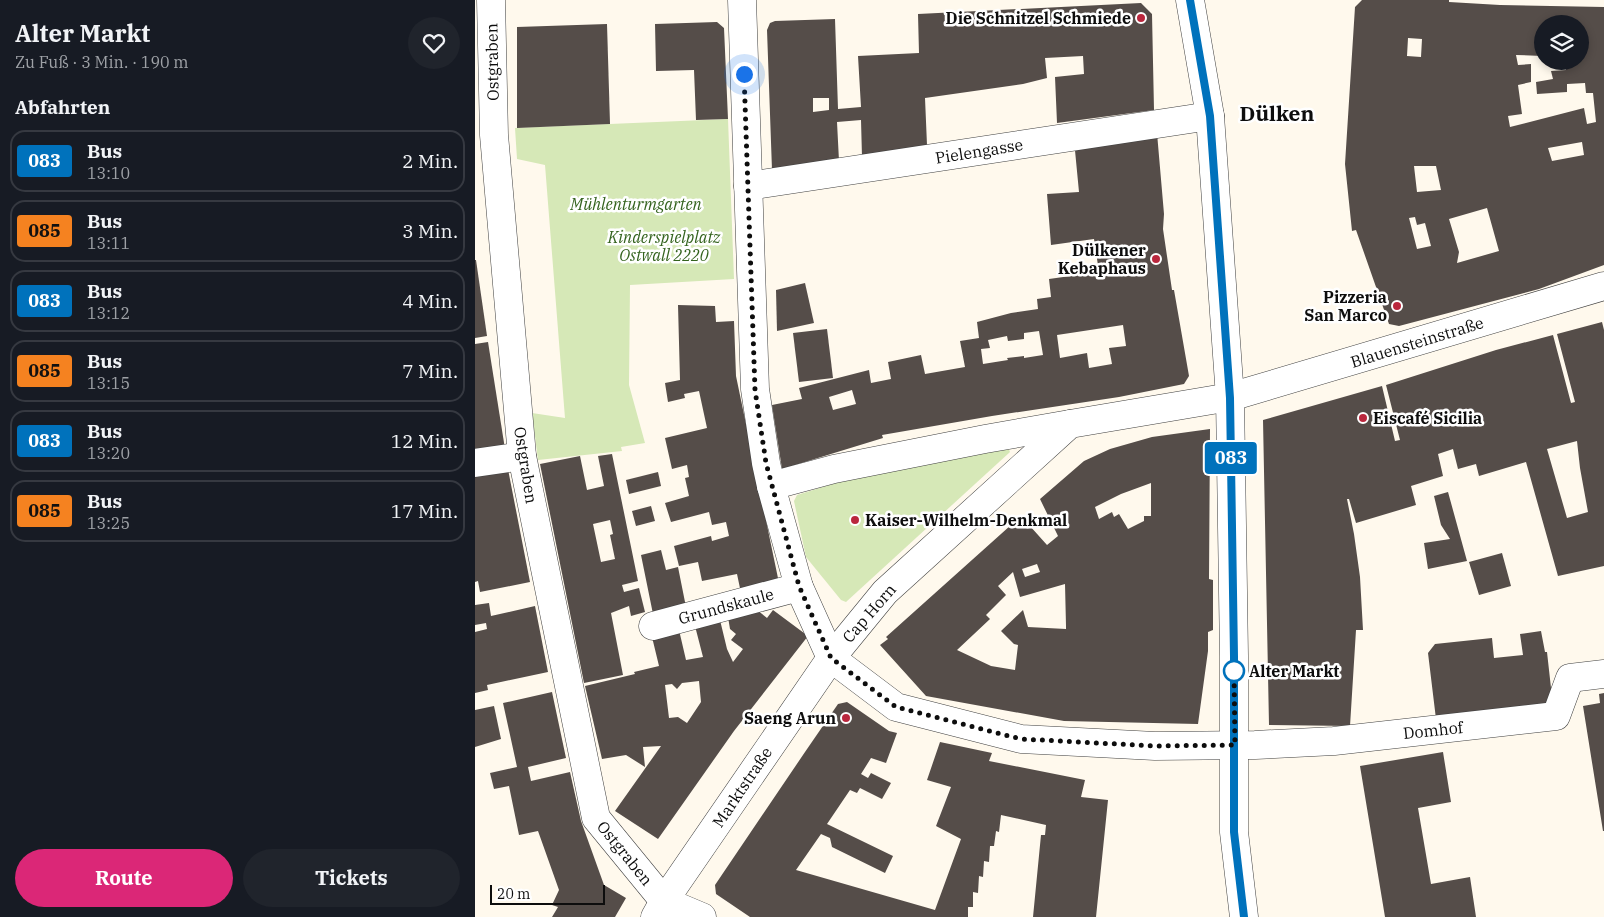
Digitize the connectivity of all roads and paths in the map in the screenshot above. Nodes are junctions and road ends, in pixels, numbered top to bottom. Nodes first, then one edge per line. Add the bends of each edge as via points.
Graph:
1 (491, 0) edge
2 (742, 0) edge
3 (1190, 0) edge
4 (1210, 116) junction
5 (748, 186) junction
6 (1603, 290) edge
7 (1230, 398) junction
8 (1070, 424) junction
9 (522, 456) junction
10 (475, 463) edge
11 (771, 486) junction
12 (799, 586) junction
13 (653, 626) dead end
14 (831, 658) junction
15 (1604, 674) edge
16 (1235, 745) junction
17 (660, 909) edge
18 (702, 917) edge
19 (1244, 917) edge

1 - 9 street, Ostgraben via 494,135
2 - 5 street, Cap Horn
3 - 4 street
4 - 5 street, Pielengasse
4 - 7 street
5 - 11 street, Cap Horn via 755,390
6 - 7 street, Blauensteinstraße
7 - 8 street
7 - 16 street
8 - 11 street via 834,469
8 - 14 street, Cap Horn via 885,592
9 - 10 street
9 - 17 street, Ostgraben via 596,818
11 - 12 street, Cap Horn
12 - 13 street, Grundskaule
12 - 14 street, Cap Horn
14 - 16 street via 896,707 1021,739 1155,746
14 - 17 street, Marktstraße
15 - 16 street, Domhof via 1570,678 1556,716 1334,741
16 - 19 street via 1234,832
17 - 18 street

